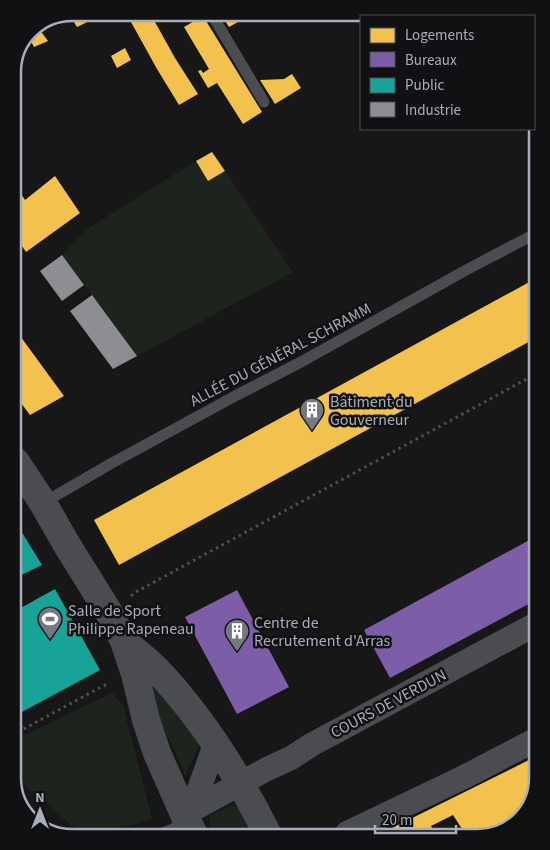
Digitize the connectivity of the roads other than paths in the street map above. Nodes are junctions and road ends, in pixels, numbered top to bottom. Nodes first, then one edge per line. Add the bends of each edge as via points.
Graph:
1 (216, 21) edge
2 (264, 102) dead end
3 (529, 237) edge
4 (21, 470) edge
5 (43, 503) junction
6 (529, 628) edge
7 (124, 642) junction
8 (216, 742) junction
9 (529, 743) edge
10 (241, 783) junction
11 (191, 822) edge
12 (174, 829) edge
13 (265, 829) edge
14 (357, 829) edge

1 - 2 lane
3 - 5 lane, ALLÉE DU GÉNÉRAL SCHRAMM
4 - 5 street
5 - 7 street
6 - 10 street, COURS DE VERDUN
7 - 8 street via 155,668
7 - 11 street via 157,753
8 - 10 street
8 - 11 street
9 - 14 street
10 - 11 street, COURS DE VERDUN
10 - 13 street
11 - 12 lane

